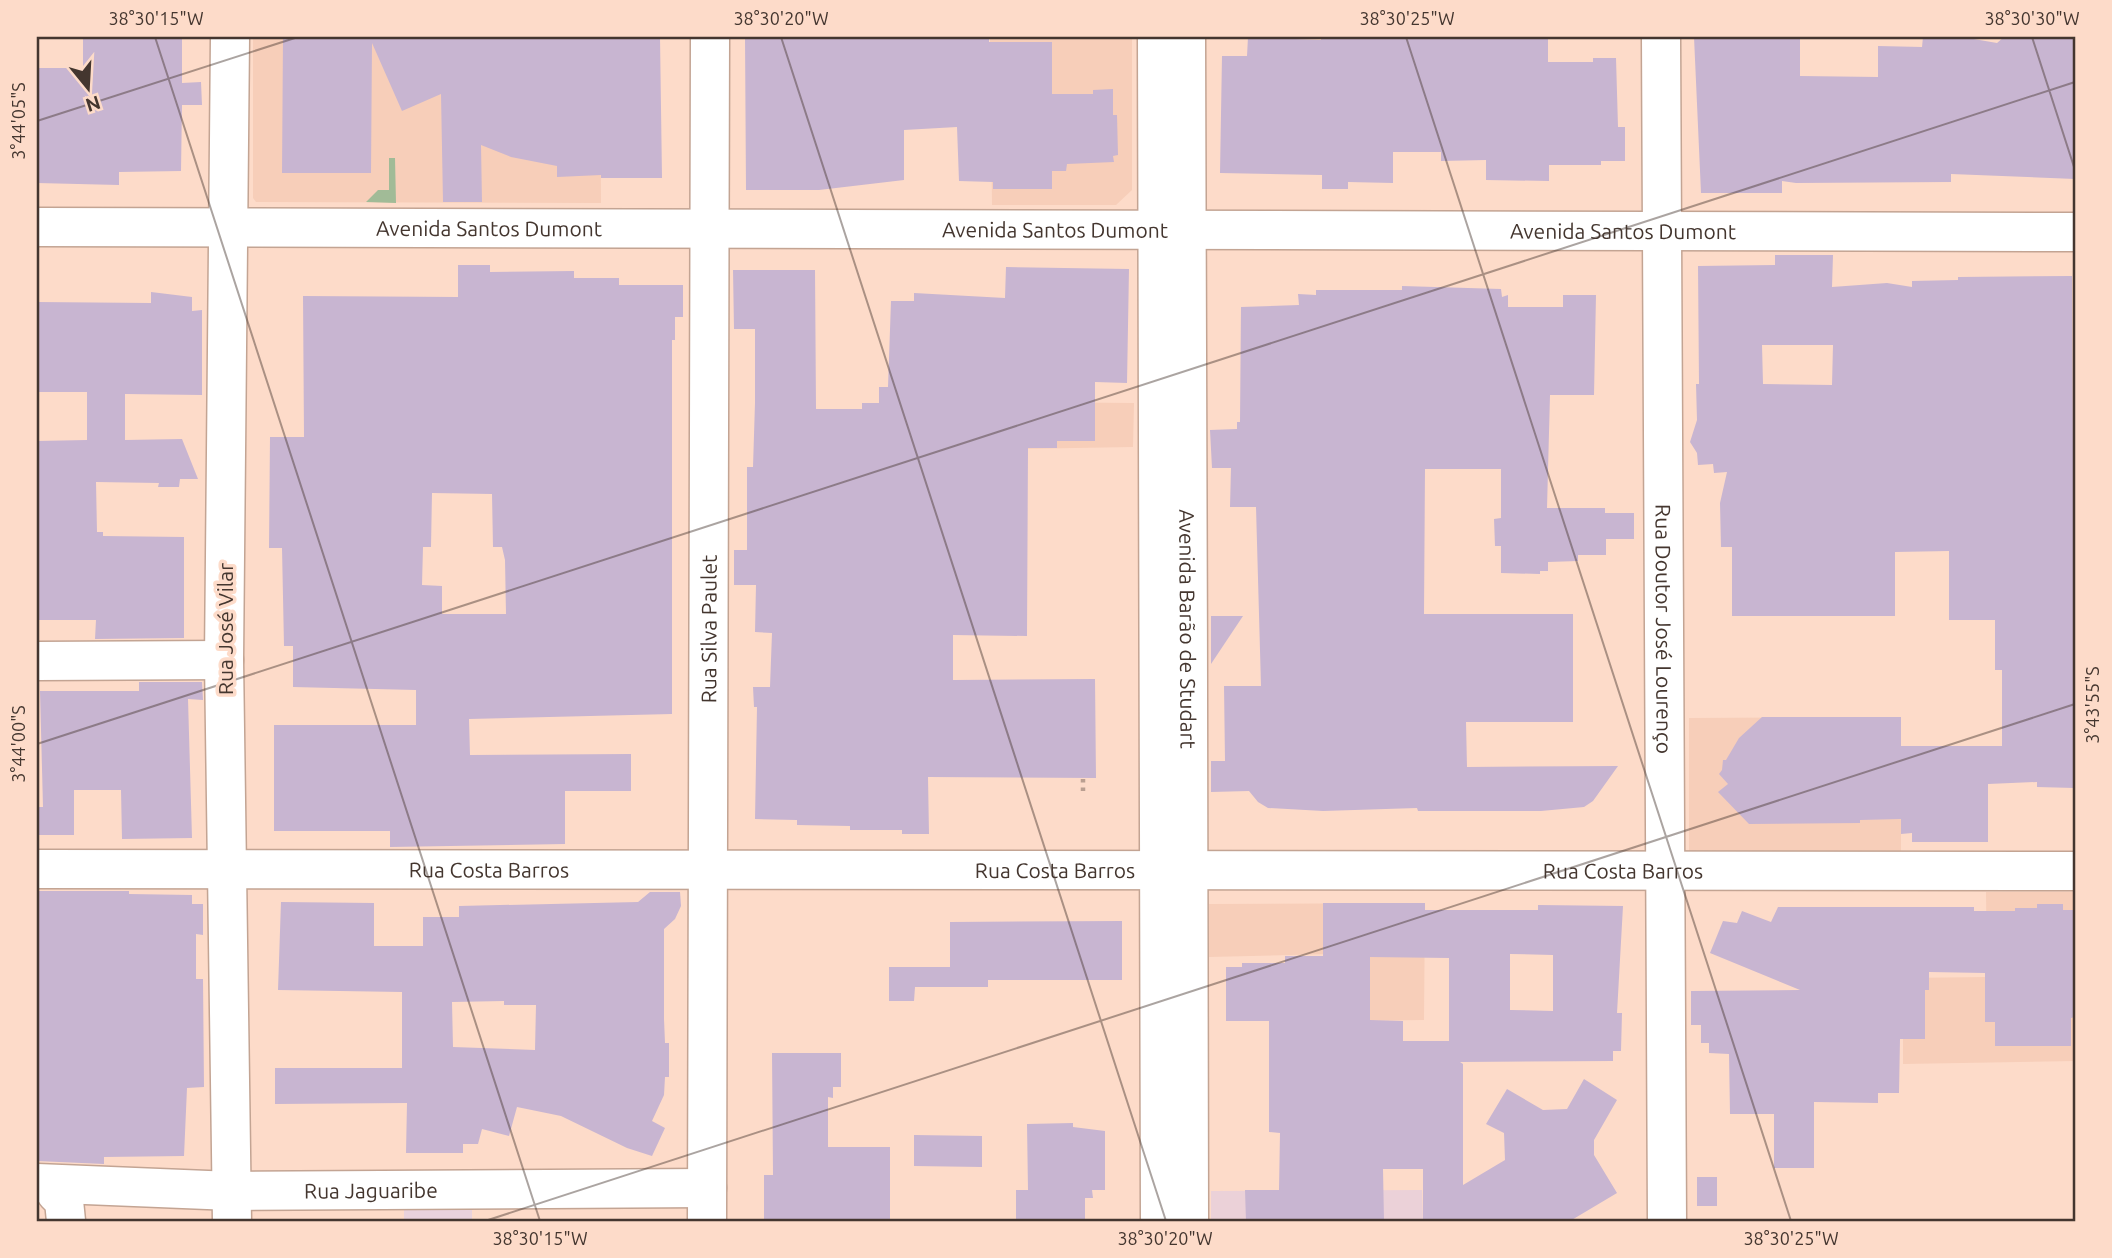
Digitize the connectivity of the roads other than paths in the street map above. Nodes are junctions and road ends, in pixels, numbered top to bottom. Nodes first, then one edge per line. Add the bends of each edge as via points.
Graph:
1 (230, 37) edge
2 (710, 37) edge
3 (1157, 37) edge
4 (1186, 37) edge
5 (1661, 37) edge
6 (37, 227) edge
7 (230, 229) junction
8 (709, 230) junction
9 (1171, 231) junction
10 (1662, 232) junction
11 (2075, 232) edge
12 (224, 660) junction
13 (37, 661) edge
14 (37, 869) edge
15 (226, 869) junction
16 (707, 869) junction
17 (1175, 871) junction
18 (1665, 871) junction
19 (2075, 871) edge
20 (52, 1199) edge
21 (706, 1205) edge
22 (232, 1206) edge
23 (1160, 1221) edge
24 (1189, 1221) edge
25 (1667, 1221) edge

1 - 7 street, Rua José Vilar
2 - 8 street, Rua Silva Paulet
3 - 9 street, Avenida Barão de Studart
4 - 9 street, Avenida Barão de Studart
5 - 10 street, Rua Doutor José Lourenço
6 - 7 street, Avenida Santos Dumont
7 - 8 street, Avenida Santos Dumont
7 - 12 street, Rua José Vilar
8 - 9 street, Avenida Santos Dumont
8 - 16 street, Rua Silva Paulet
9 - 10 street, Avenida Santos Dumont
9 - 17 street, Avenida Barão de Studart
10 - 11 street, Avenida Santos Dumont
10 - 18 street, Rua Doutor José Lourenço
12 - 13 street
12 - 15 street, Rua José Vilar
14 - 15 street, Rua Costa Barros
15 - 16 street, Rua Costa Barros
15 - 22 street, Rua José Vilar
16 - 17 street, Rua Costa Barros
16 - 21 street, Rua Silva Paulet
17 - 18 street, Rua Costa Barros
17 - 23 street, Avenida Barão de Studart
17 - 24 street, Avenida Barão de Studart
18 - 19 street, Rua Costa Barros
18 - 25 street, Rua Doutor José Lourenço
20 - 22 street, Rua Jaguaribe
21 - 22 street, Rua Jaguaribe

